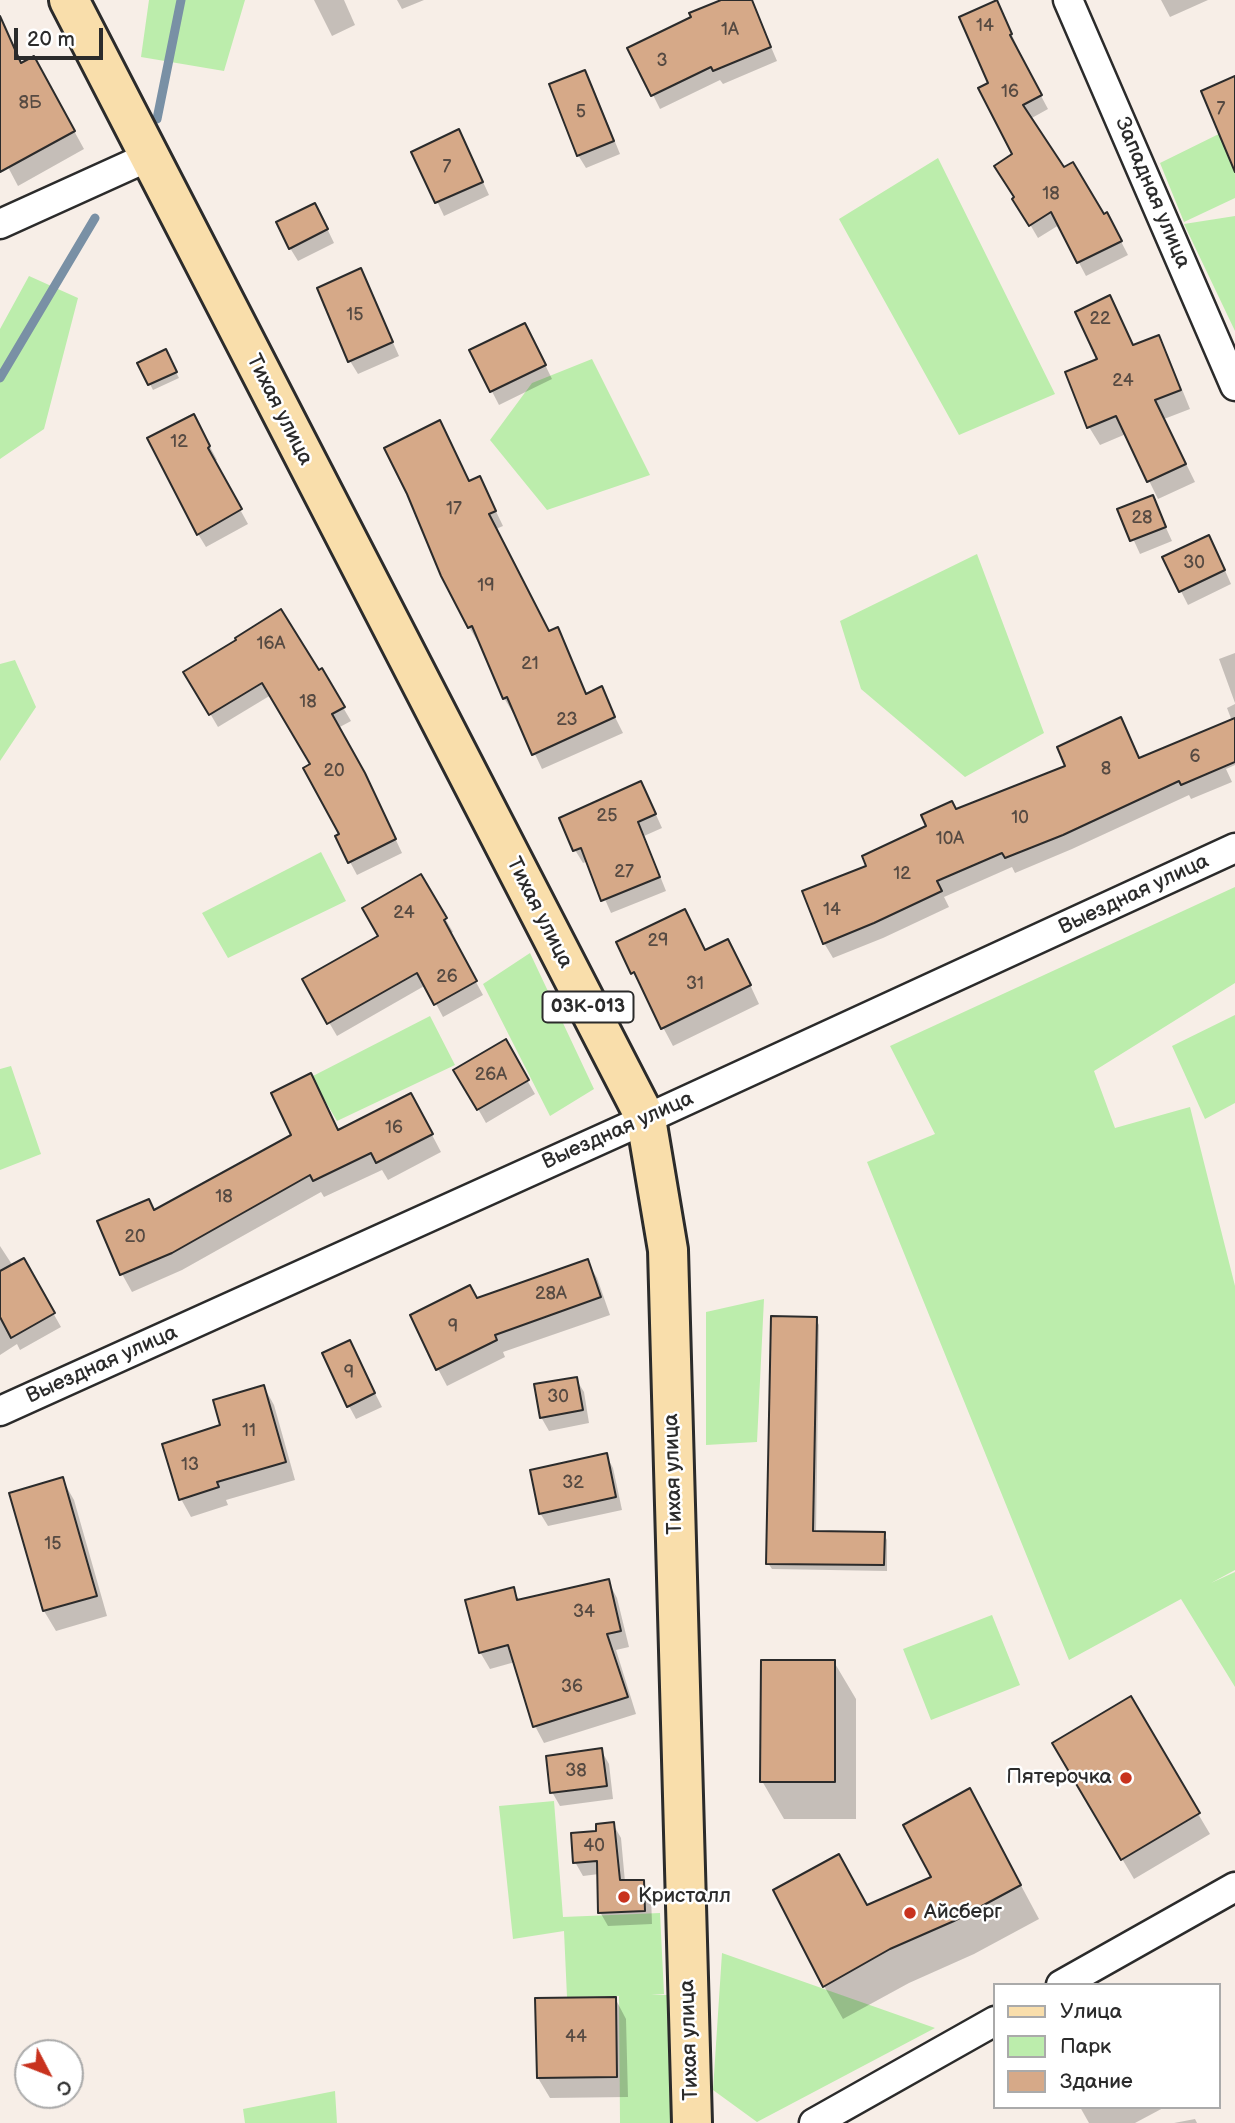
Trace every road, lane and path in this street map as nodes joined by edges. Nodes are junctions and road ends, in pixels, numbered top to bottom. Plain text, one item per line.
1 (69, 0) edge
2 (1068, 0) edge
3 (148, 157) junction
4 (0, 223) edge
5 (1235, 386) edge
6 (1235, 848) edge
7 (646, 1119) junction
8 (0, 1411) edge
9 (1235, 1887) edge
10 (1065, 1983) edge
11 (993, 2022) edge
12 (692, 2123) edge
13 (814, 2123) edge

1 - 3 main road, Тихая улица / 03К-013
2 - 5 street, Западная улица
3 - 4 street
3 - 7 main road, Тихая улица / 03К-013
6 - 7 street, Выездная улица
7 - 8 street, Выездная улица
7 - 12 main road, Тихая улица / 03К-013
9 - 10 street
11 - 13 street

